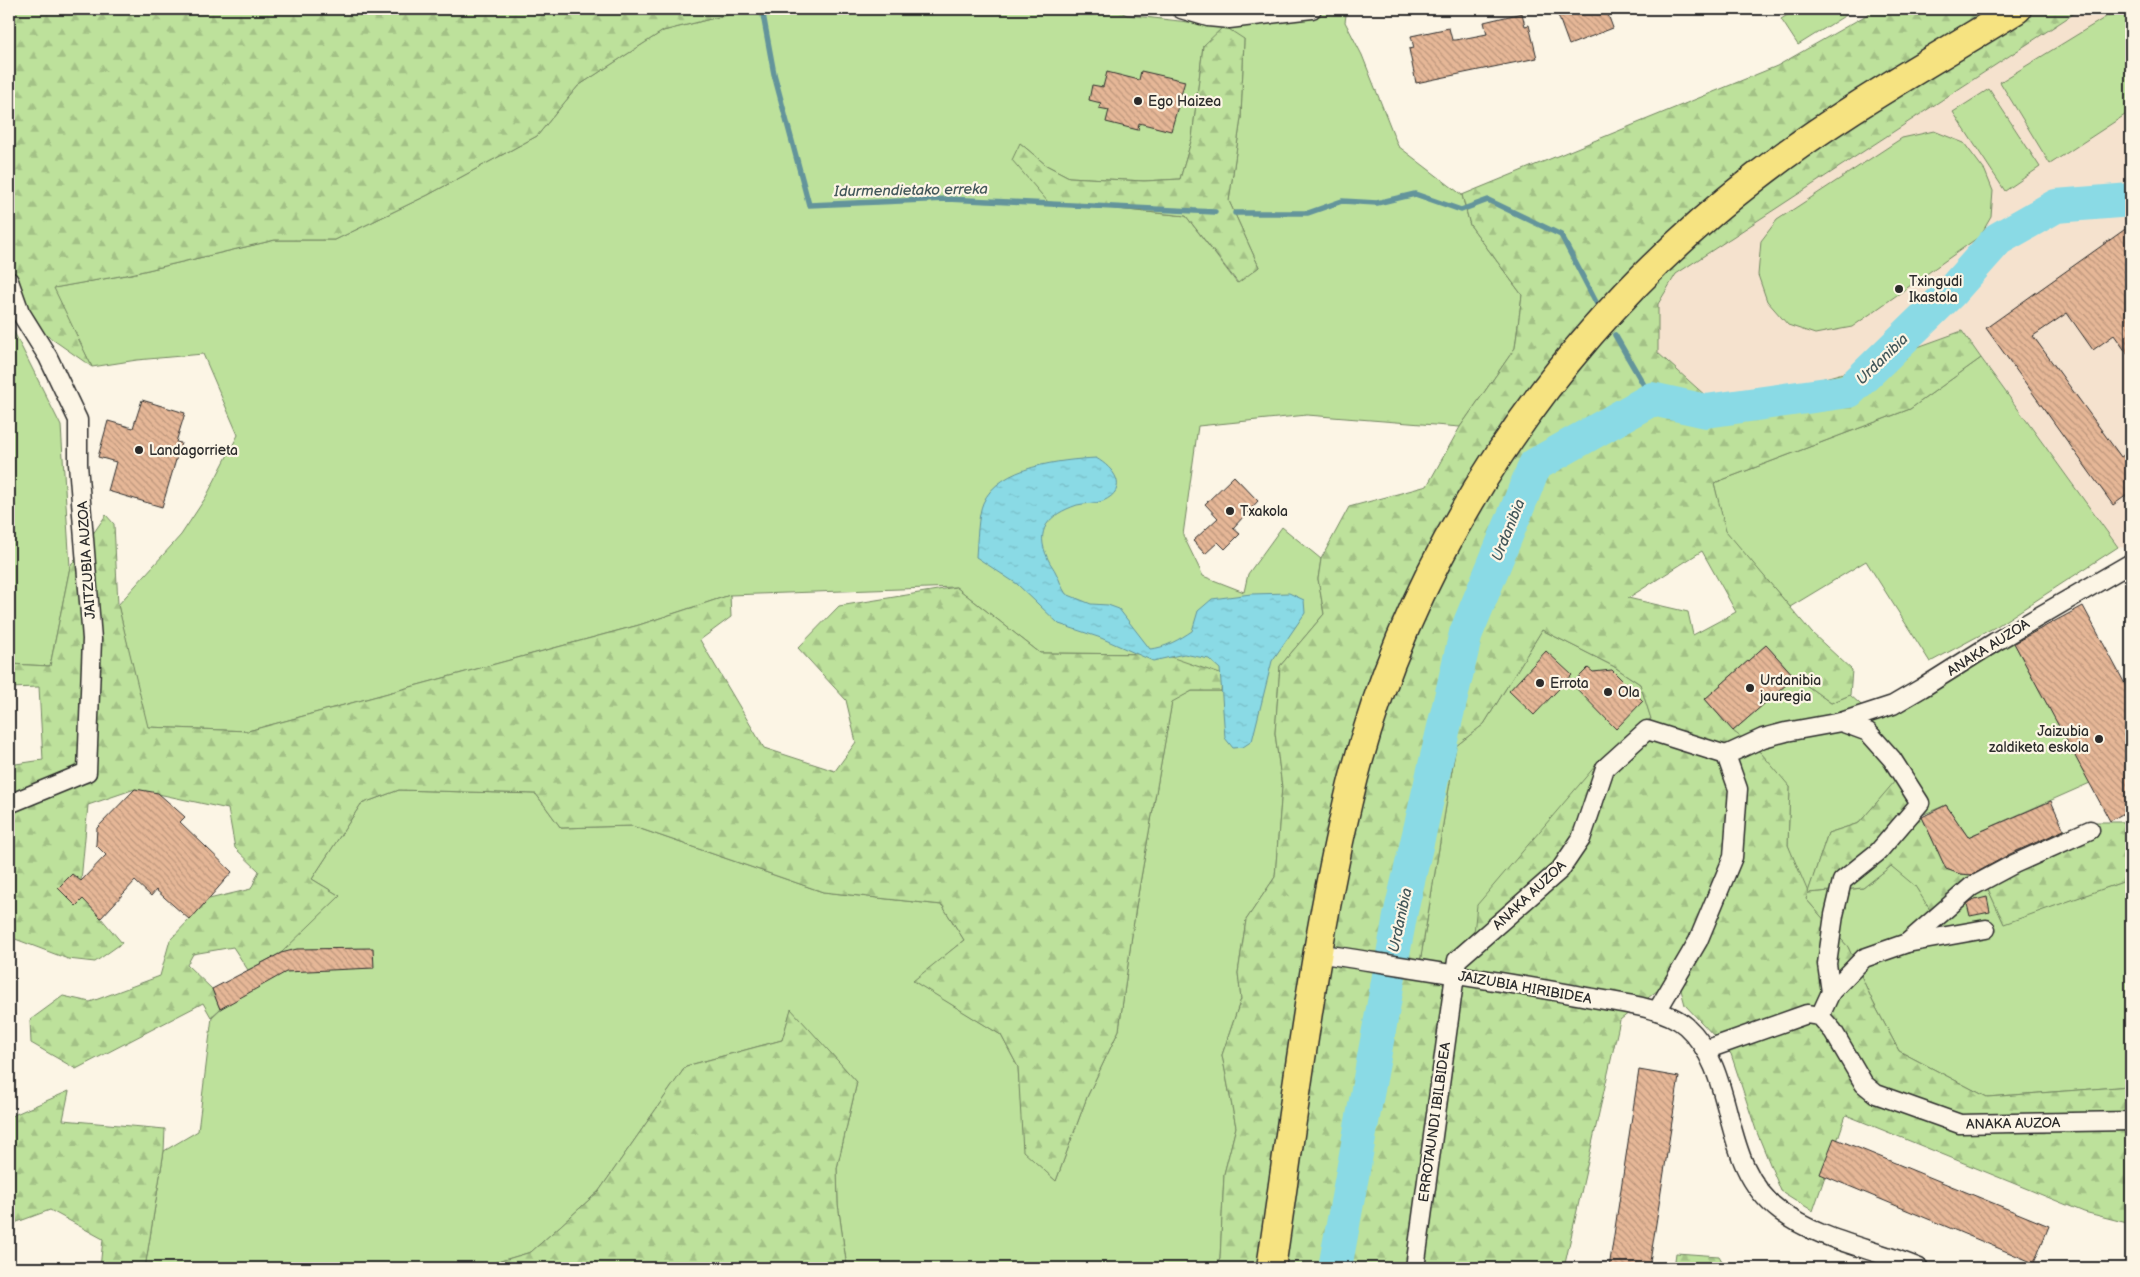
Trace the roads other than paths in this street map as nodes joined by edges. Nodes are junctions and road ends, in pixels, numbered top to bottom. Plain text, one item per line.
1 (1181, 9) edge
2 (1312, 9) edge
3 (2017, 9) edge
4 (9, 281) edge
5 (2131, 563) edge
6 (1841, 722) junction
7 (1726, 755) junction
8 (9, 804) edge
9 (2090, 830) dead end
10 (1986, 929) dead end
11 (1906, 943) junction
12 (1318, 953) junction
13 (1454, 975) junction
14 (1831, 992) junction
15 (1657, 1011) junction
16 (1820, 1016) junction
17 (1705, 1050) junction
18 (2131, 1121) edge
19 (1271, 1268) edge
20 (1414, 1268) edge
21 (1919, 1268) edge

1 - 2 street
3 - 12 main road
4 - 8 street, JAITZUBIA AUZOA
5 - 6 street, ANAKA AUZOA
6 - 7 street, ANAKA AUZOA
6 - 14 street
7 - 13 street, ANAKA AUZOA
7 - 15 street
9 - 11 street
10 - 11 street
11 - 14 street
12 - 13 street, JAIZUBIA HIRIBIDEA
12 - 19 main road
13 - 15 street, JAIZUBIA HIRIBIDEA
13 - 20 street, ERROTAUNDI IBILBIDEA
14 - 16 street
15 - 17 street, JAIZUBIA HIRIBIDEA
16 - 17 street
16 - 18 street, ANAKA AUZOA
17 - 21 street, JAIZUBIA HIRIBIDEA

